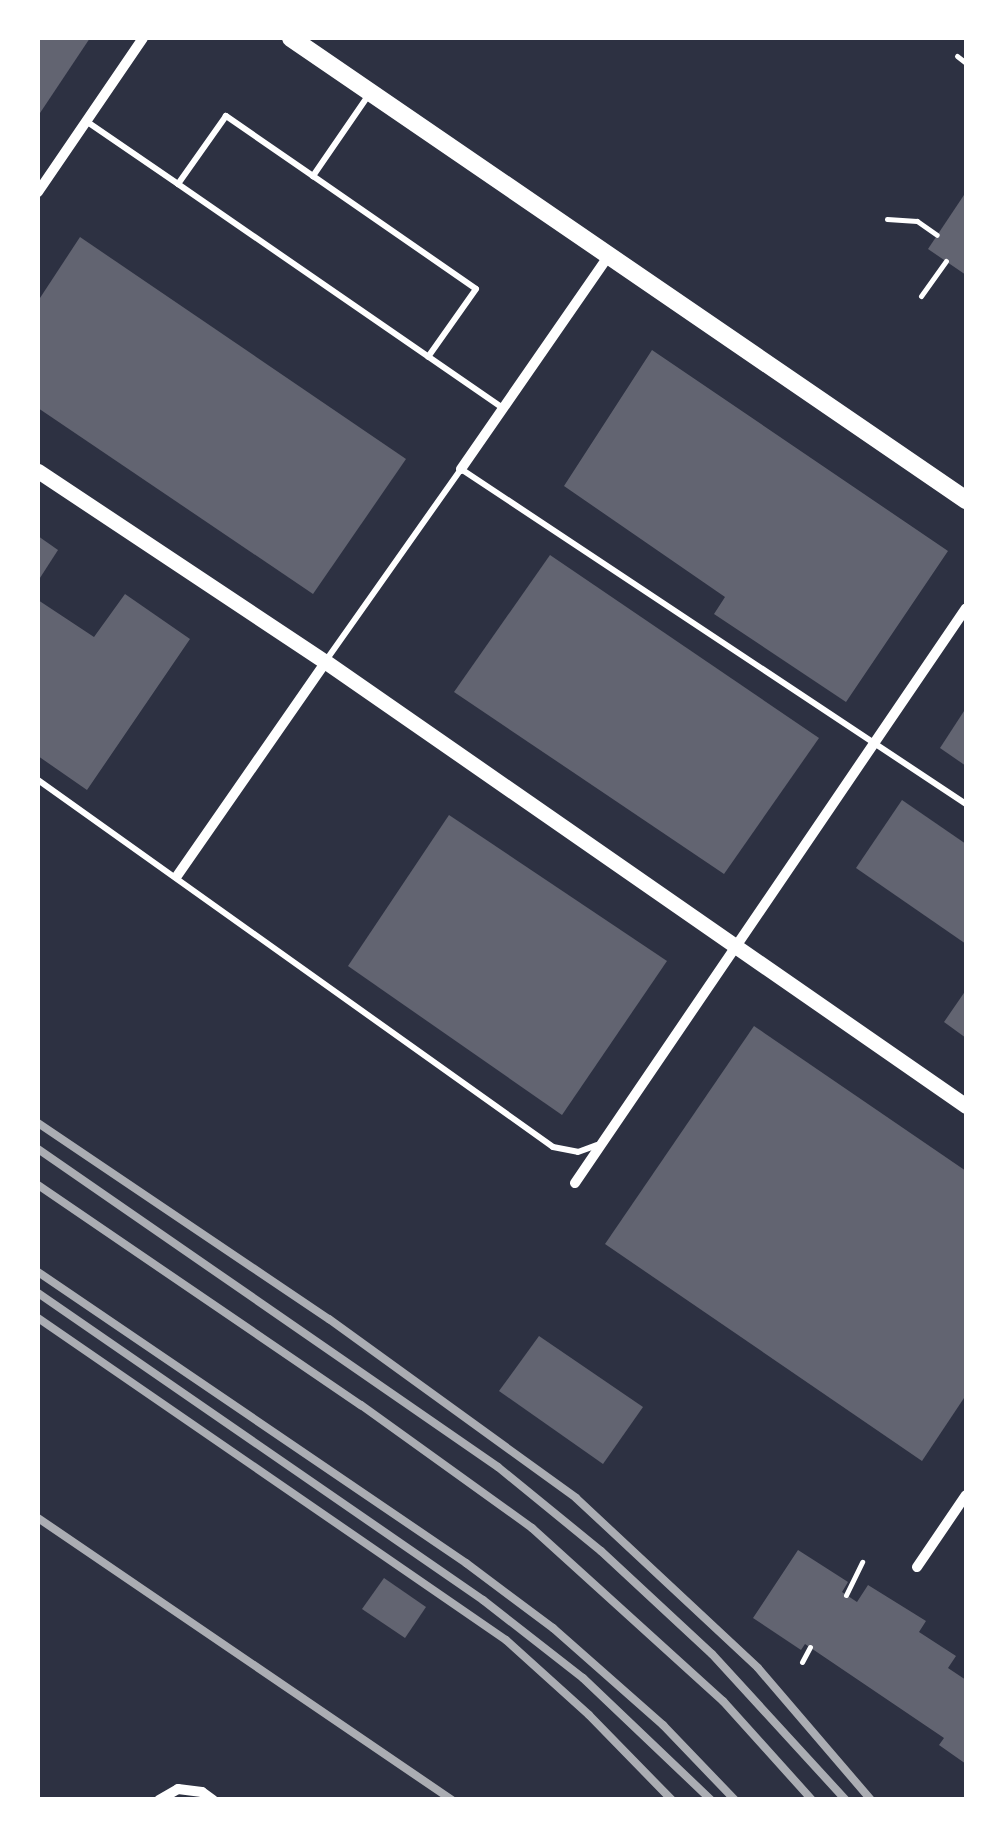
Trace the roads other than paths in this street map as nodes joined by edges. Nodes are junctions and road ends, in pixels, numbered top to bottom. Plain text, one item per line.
1 (144, 38) edge
2 (291, 38) edge
3 (371, 92) junction
4 (86, 121) junction
5 (313, 176) junction
6 (41, 179) edge
7 (178, 184) junction
8 (38, 192) edge
9 (609, 254) junction
10 (428, 357) junction
11 (503, 408) junction
12 (460, 469) junction
13 (38, 471) edge
14 (966, 500) edge
15 (966, 608) edge
16 (326, 662) junction
17 (874, 741) junction
18 (38, 780) edge
19 (966, 804) edge
20 (177, 876) junction
21 (732, 945) junction
22 (966, 1106) edge
23 (600, 1144) junction
24 (575, 1183) dead end
25 (966, 1495) edge
26 (916, 1567) dead end
27 (160, 1800) edge
28 (214, 1800) edge

1 - 4 street
2 - 3 main road
3 - 5 lane
3 - 9 main road
4 - 6 street
4 - 7 lane
5 - 7 lane
5 - 10 lane
6 - 8 street
7 - 10 lane
9 - 11 street
9 - 14 main road
10 - 11 lane
11 - 12 street
12 - 16 lane
12 - 17 lane
13 - 16 street
15 - 17 street
16 - 20 street
16 - 21 street
17 - 19 lane
17 - 21 street
18 - 20 lane
20 - 23 lane
21 - 22 street
21 - 23 street
23 - 24 street
25 - 26 street
27 - 28 street

